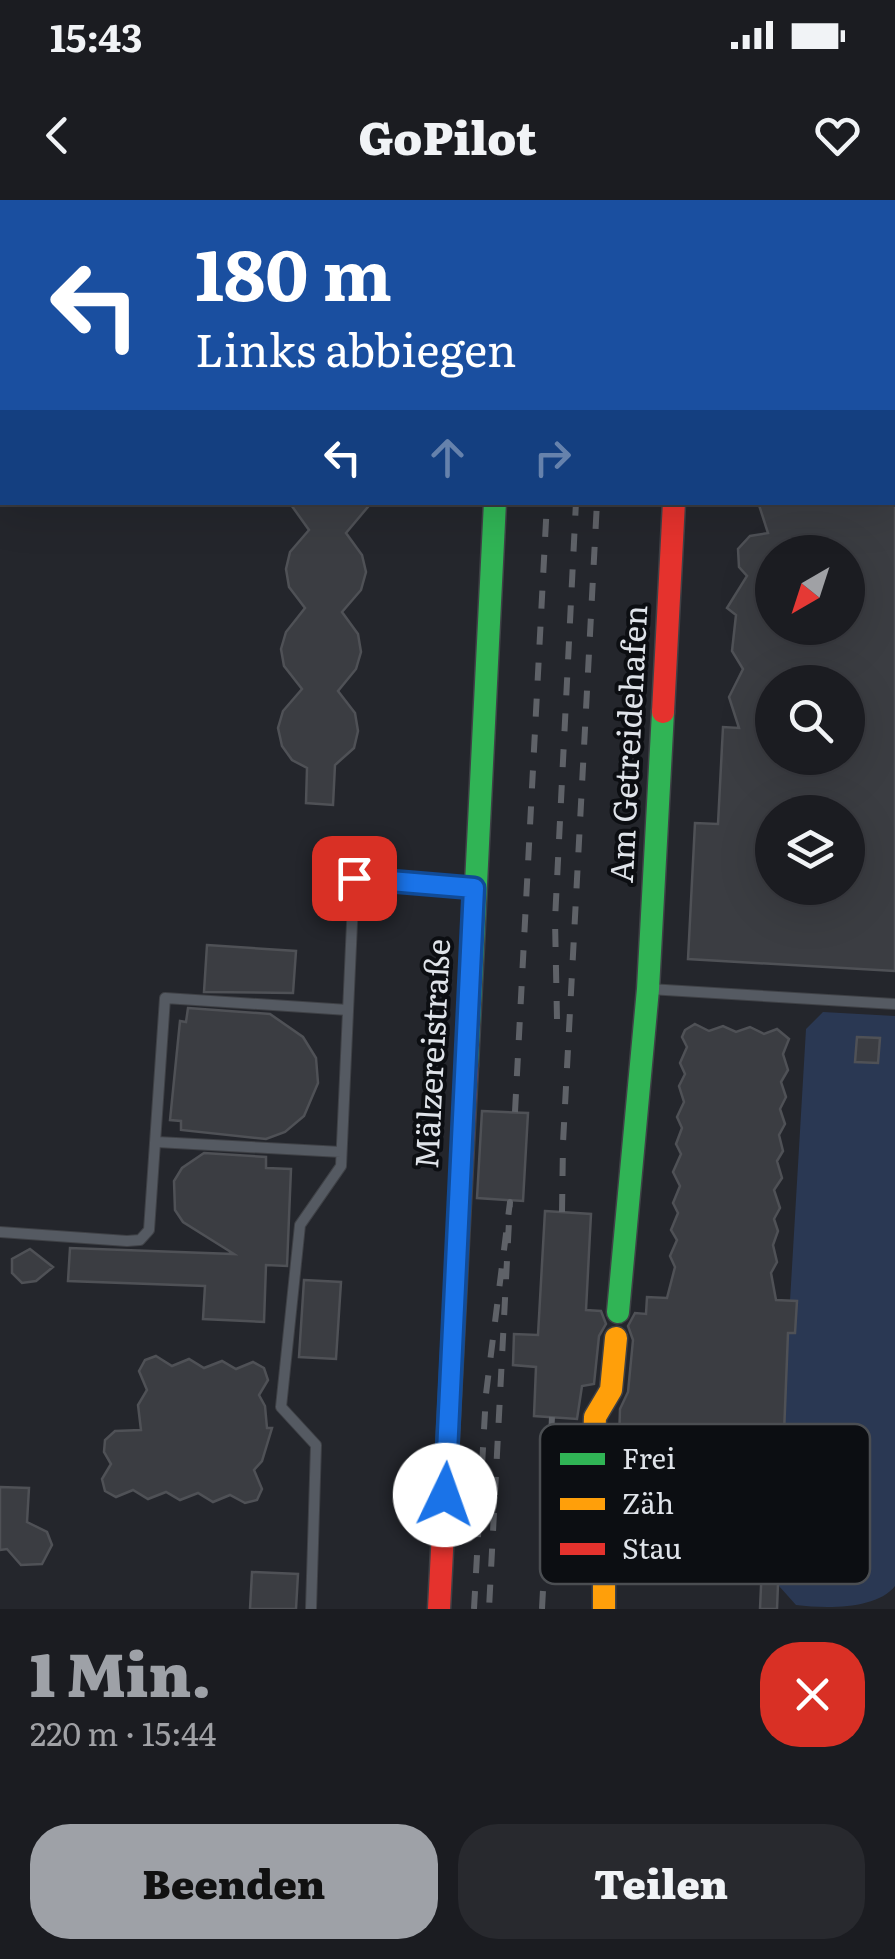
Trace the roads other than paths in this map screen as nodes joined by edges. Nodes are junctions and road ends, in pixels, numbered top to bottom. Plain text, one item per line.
1 (496, 505) edge
2 (674, 505) edge
3 (474, 888) junction
4 (648, 989) junction
5 (895, 1004) edge
6 (348, 1010) junction
7 (156, 1142) junction
8 (342, 1152) junction
9 (0, 1232) edge
10 (618, 1312) dead end
11 (616, 1338) dead end
12 (595, 1424) edge
13 (311, 1609) edge
14 (439, 1609) edge

1 - 3 street, Mälzereistraße
2 - 4 street, Am Getreidehafen
3 - 6 lane
3 - 14 street, Mälzereistraße
4 - 5 lane
4 - 10 street, Am Getreidehafen
6 - 7 lane
6 - 8 lane
7 - 8 lane
7 - 9 lane
8 - 13 lane
11 - 12 street

